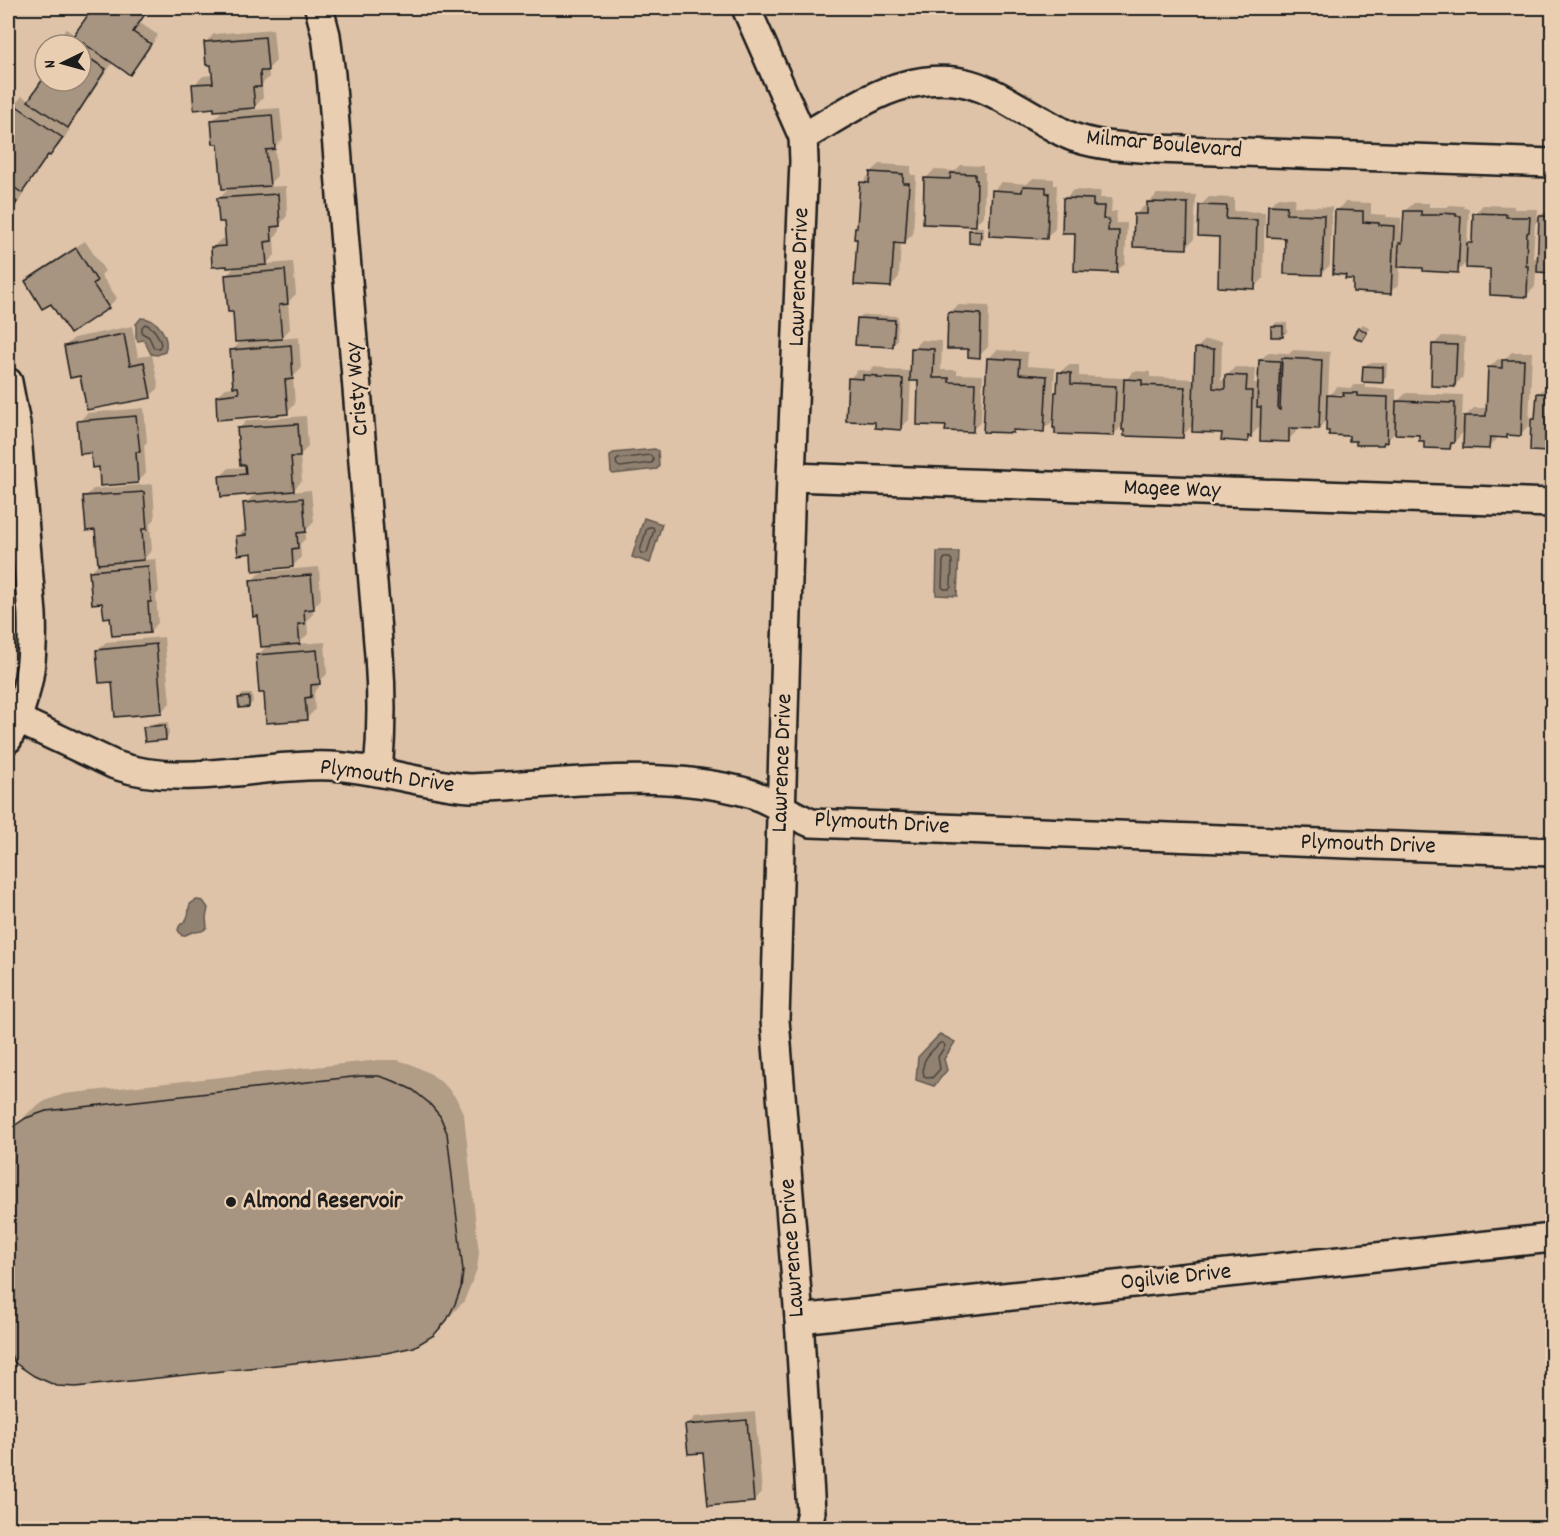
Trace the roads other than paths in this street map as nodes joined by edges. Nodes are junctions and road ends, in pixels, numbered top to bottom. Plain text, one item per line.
1 (319, 8) edge
2 (746, 8) edge
3 (803, 137) junction
4 (1552, 163) edge
5 (8, 382) edge
6 (791, 477) junction
7 (1552, 503) edge
8 (12, 729) edge
9 (378, 772) junction
10 (782, 808) junction
11 (1552, 852) edge
12 (1552, 1238) edge
13 (799, 1319) junction
14 (807, 1528) edge

1 - 9 street, Cristy Way
2 - 3 street, Lawrence Drive
3 - 4 street, Milmar Boulevard
3 - 6 street, Lawrence Drive
5 - 8 street
6 - 7 street, Magee Way
6 - 10 street, Lawrence Drive
8 - 9 street, Plymouth Drive
9 - 10 street, Plymouth Drive
10 - 11 street, Plymouth Drive
10 - 13 street, Lawrence Drive
12 - 13 street, Ogilvie Drive
13 - 14 street, Lawrence Drive

